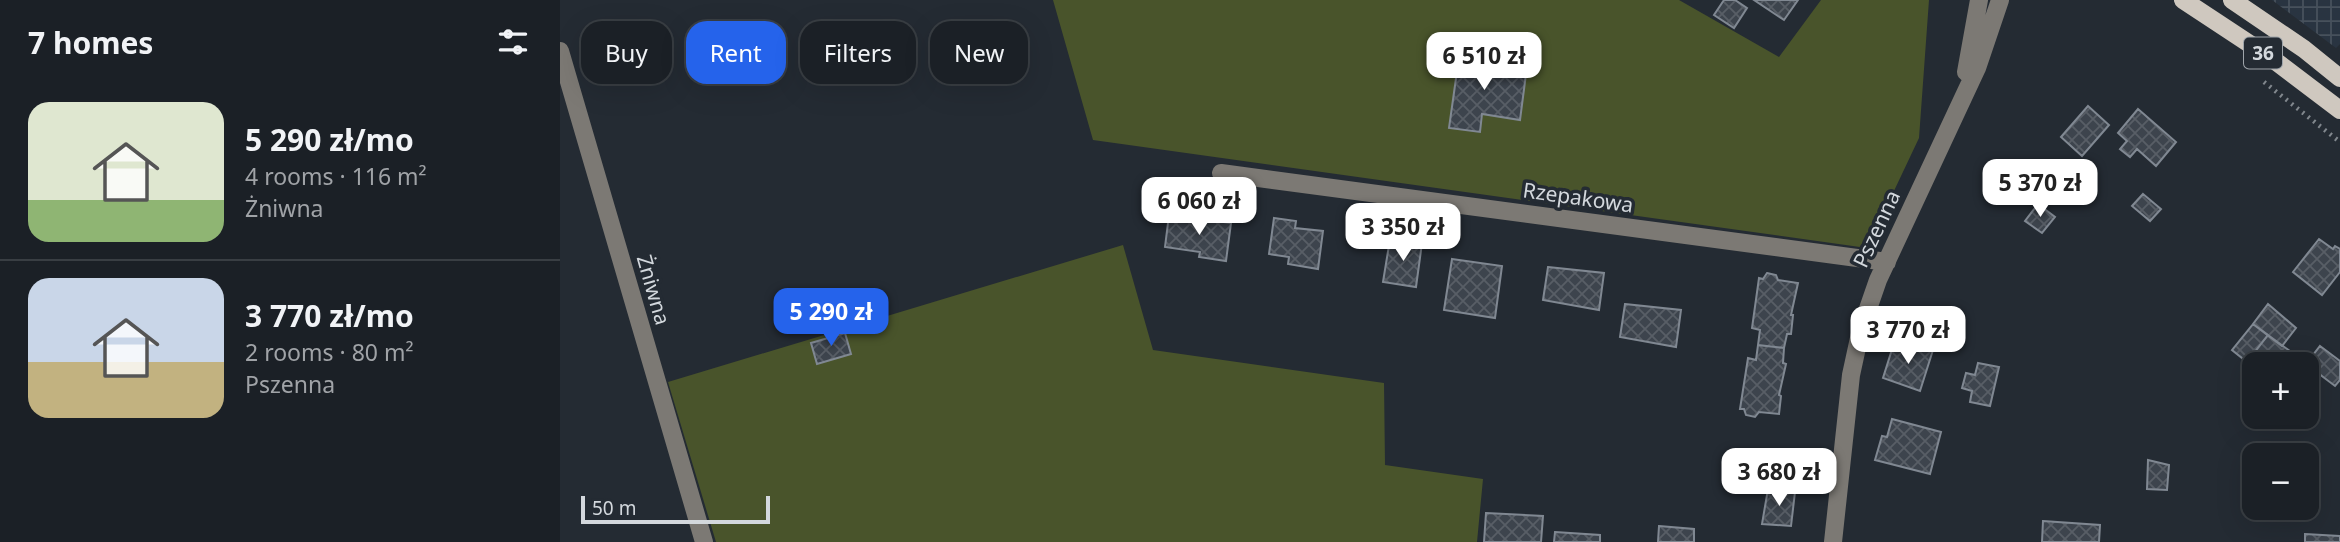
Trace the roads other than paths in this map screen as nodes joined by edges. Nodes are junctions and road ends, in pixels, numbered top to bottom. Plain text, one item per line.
1 (1979, 0) edge
2 (2000, 0) edge
3 (2183, 0) edge
4 (2232, 0) edge
5 (560, 51) edge
6 (2340, 78) edge
7 (1959, 108) junction
8 (2340, 110) edge
9 (1221, 173) dead end
10 (1886, 262) junction
11 (704, 542) edge
12 (1833, 542) edge

1 - 7 street, Pszenna
2 - 7 street, Pszenna
3 - 8 main road, 36
4 - 6 main road, 36
5 - 11 street, Żniwna
7 - 10 street, Pszenna
9 - 10 street, Rzepakowa
10 - 12 street, Pszenna

